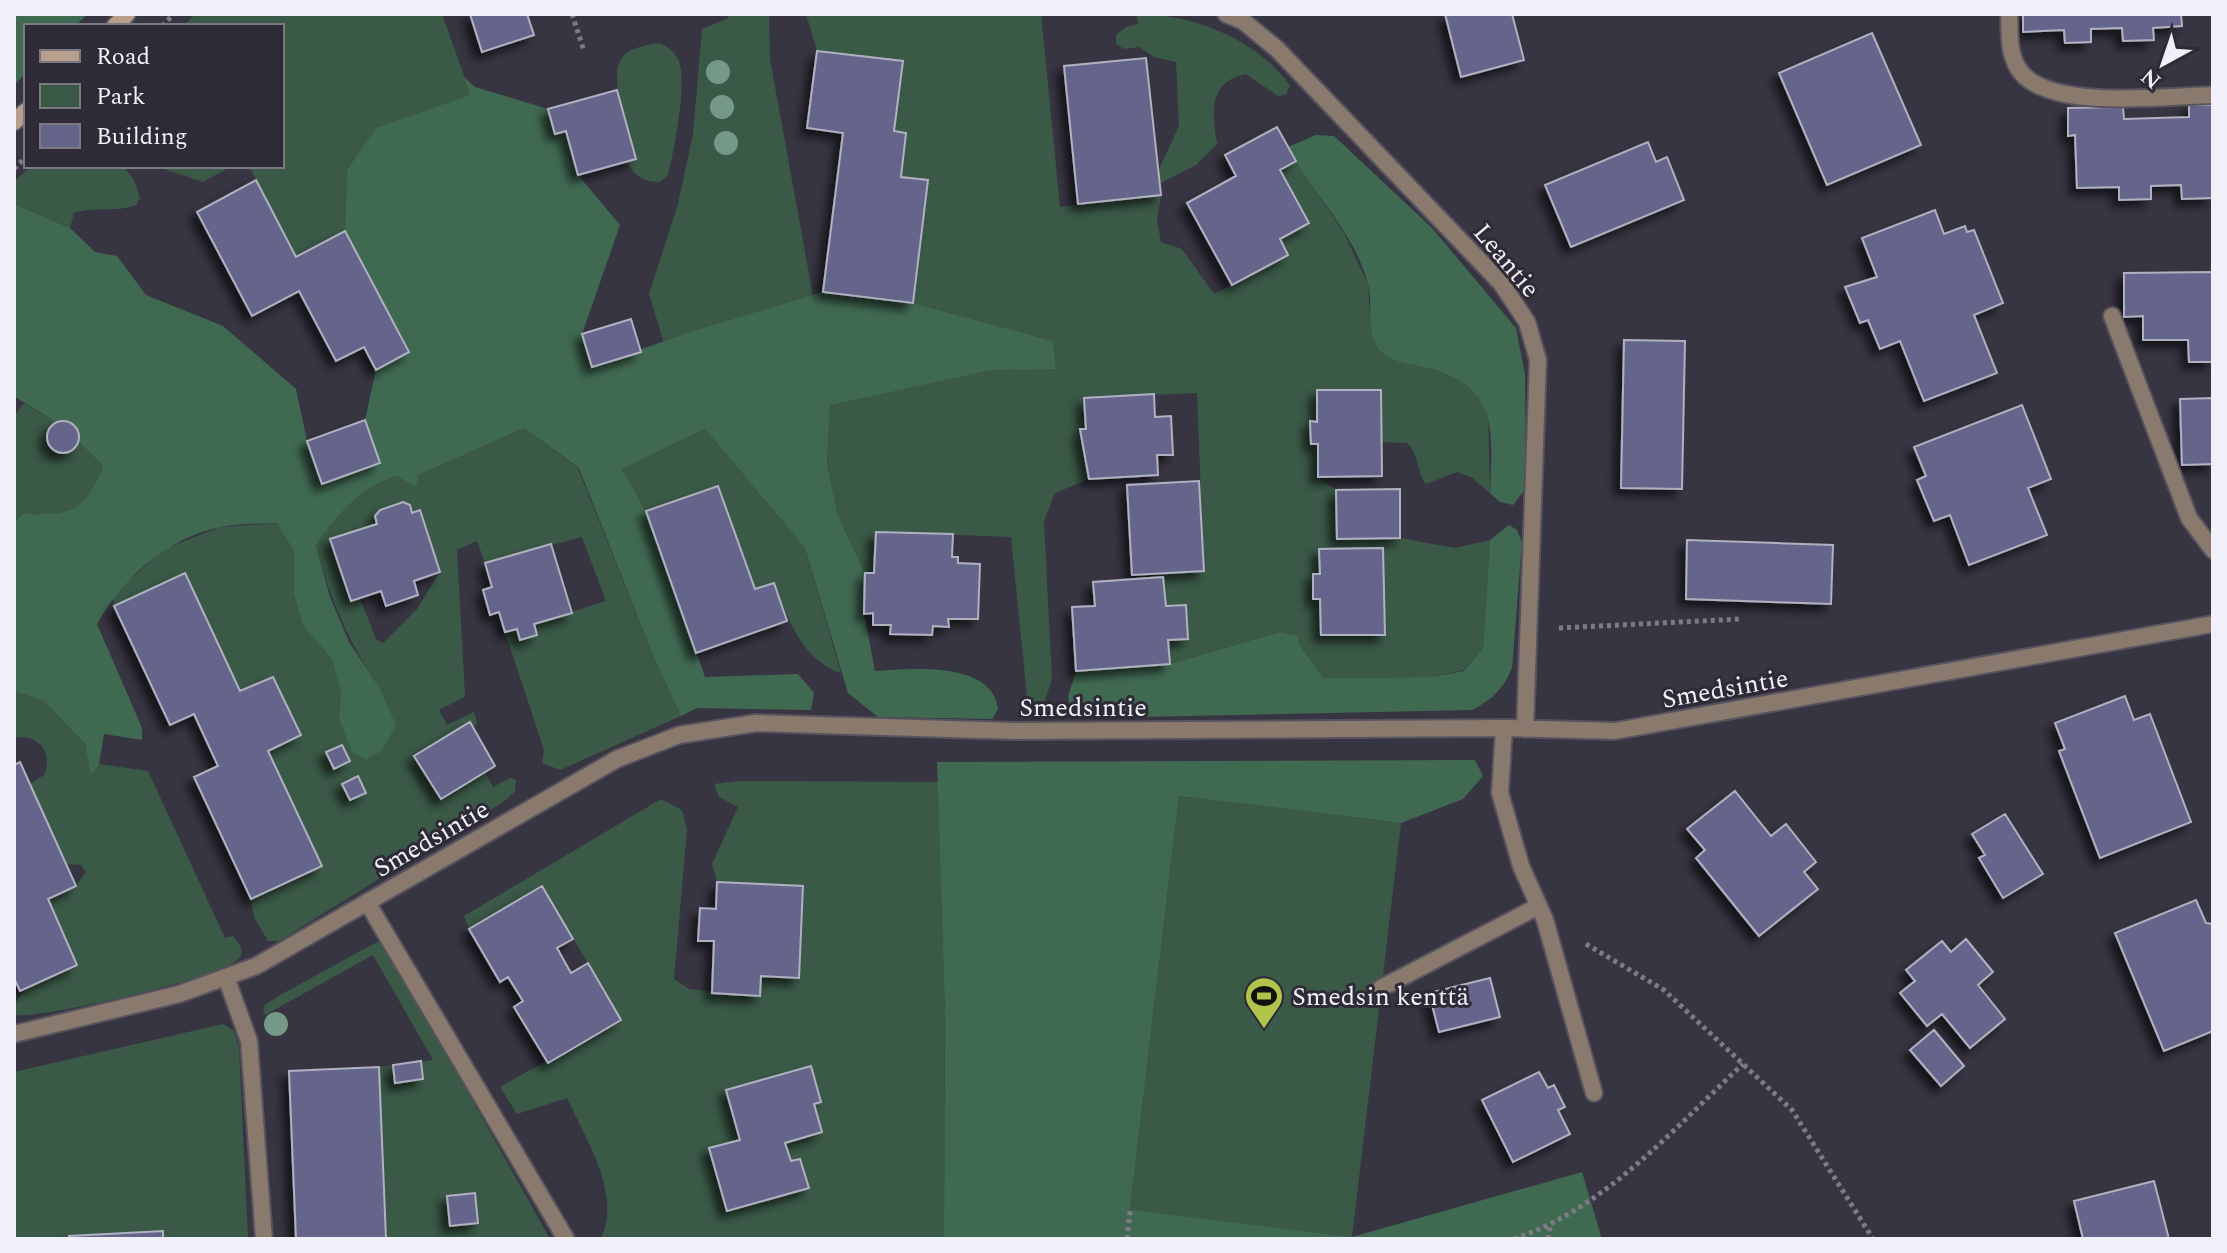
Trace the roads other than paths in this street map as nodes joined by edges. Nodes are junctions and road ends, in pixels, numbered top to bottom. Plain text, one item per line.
1 (1226, 14) edge
2 (2009, 14) edge
3 (2213, 95) edge
4 (2112, 316) dead end
5 (2213, 550) edge
6 (2213, 624) edge
7 (1504, 728) junction
8 (1525, 729) junction
9 (367, 902) junction
10 (1542, 913) junction
11 (226, 977) junction
12 (1381, 988) dead end
13 (14, 1034) edge
14 (1594, 1093) dead end
15 (264, 1239) edge
16 (566, 1239) edge

1 - 8 street, Leantie
2 - 3 street
4 - 5 street
6 - 8 street, Smedsintie
7 - 8 street, Smedsintie
7 - 9 street, Smedsintie
7 - 10 street
9 - 11 street, Smedsintie
9 - 16 street
10 - 12 street
10 - 14 street
11 - 13 street, Smedsintie
11 - 15 street

